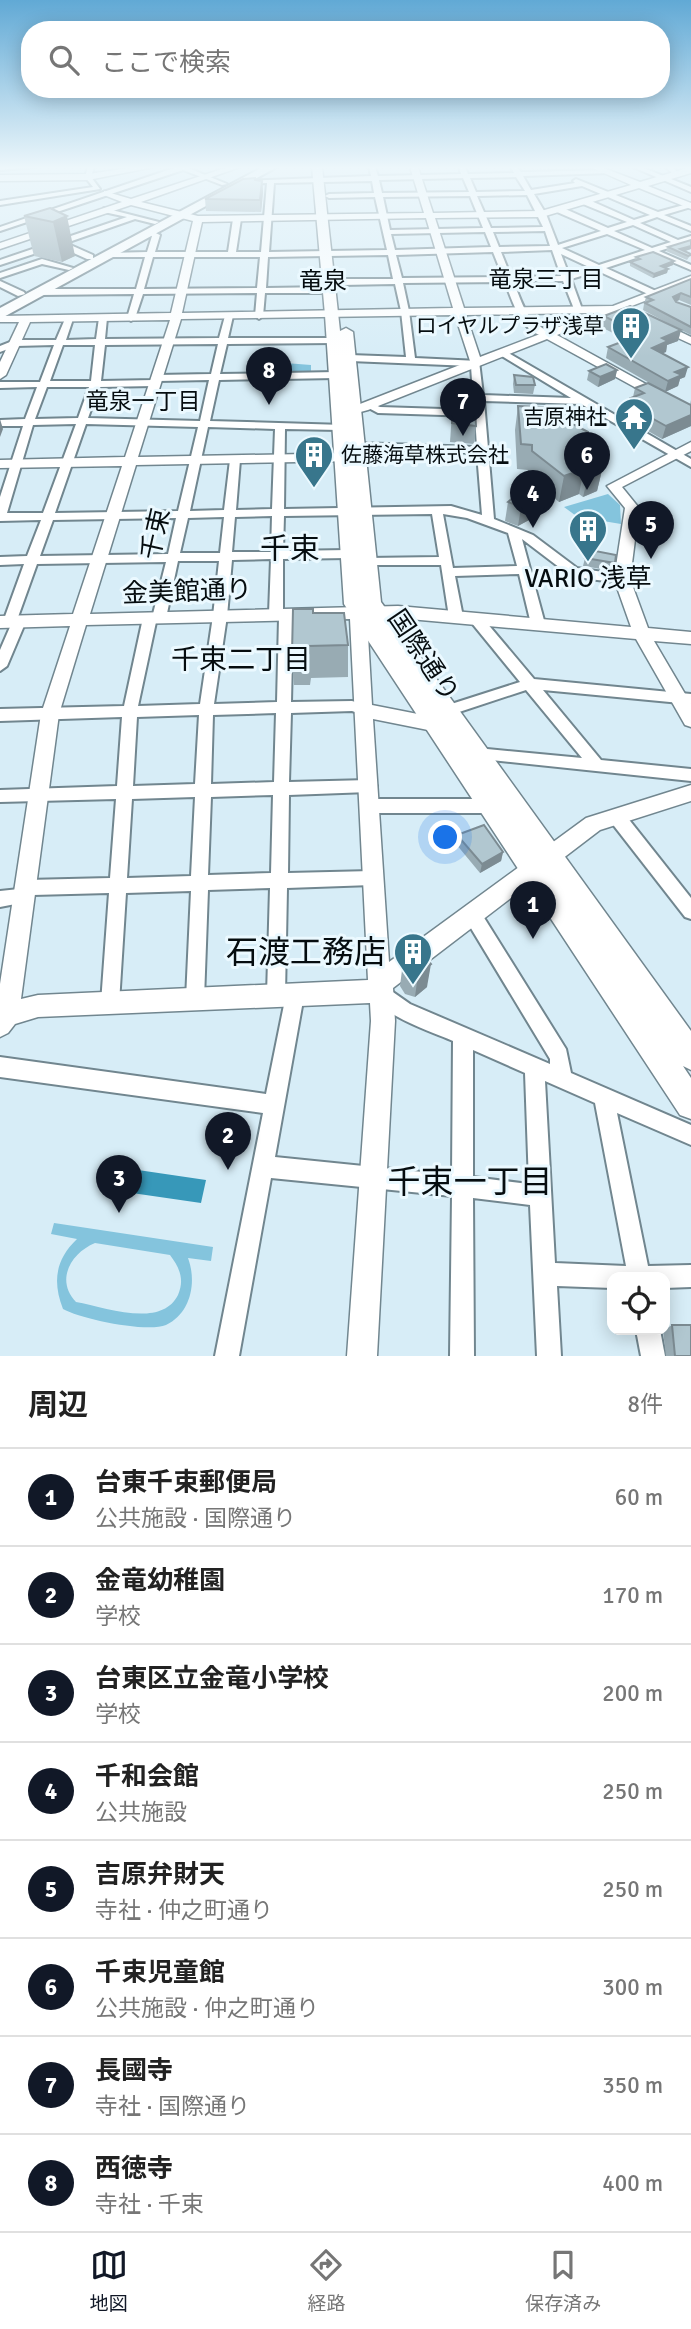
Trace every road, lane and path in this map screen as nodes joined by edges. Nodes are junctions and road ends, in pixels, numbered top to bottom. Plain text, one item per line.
1 (33, 230) edge
2 (46, 230) edge
3 (98, 230) edge
4 (145, 230) edge
5 (147, 230) edge
6 (154, 230) edge
7 (196, 230) edge
8 (235, 230) edge
9 (266, 230) edge
10 (329, 230) edge
11 (473, 230) edge
12 (488, 230) edge
13 (548, 230) edge
14 (653, 230) edge
15 (435, 231) junction
16 (607, 231) joint
17 (387, 232) joint
18 (38, 233) junction
19 (691, 237) edge
20 (679, 242) junction
21 (59, 243) junction
22 (0, 246) edge
23 (691, 247) edge
24 (555, 248) junction
25 (496, 250) junction
26 (441, 251) junction
27 (652, 251) junction
28 (392, 252) junction
29 (331, 254) junction
30 (107, 255) junction
31 (265, 255) junction
32 (149, 256) junction
33 (190, 256) junction
34 (232, 256) junction
35 (90, 257) junction
36 (0, 263) edge
37 (69, 268) junction
38 (691, 268) edge
39 (601, 269) junction
40 (0, 276) edge
41 (567, 278) junction
42 (509, 279) junction
43 (451, 280) junction
44 (398, 281) junction
45 (690, 281) edge
46 (341, 282) junction
47 (0, 284) edge
48 (330, 290) junction
49 (262, 291) junction
50 (40, 292) junction
51 (139, 292) junction
52 (181, 292) junction
53 (653, 293) junction
54 (21, 294) junction
55 (0, 305) edge
56 (617, 307) junction
57 (521, 311) junction
58 (461, 312) junction
59 (585, 312) junction
60 (634, 312) edge
61 (404, 313) junction
62 (0, 314) edge
63 (338, 315) junction
64 (229, 316) junction
65 (259, 316) junction
66 (176, 317) junction
67 (103, 318) junction
68 (131, 318) junction
69 (0, 319) edge
70 (26, 319) junction
71 (69, 319) junction
72 (645, 319) edge
73 (548, 335) junction
74 (334, 340) junction
75 (224, 341) junction
76 (691, 341) edge
77 (168, 342) junction
78 (100, 343) junction
79 (59, 344) junction
80 (5, 345) edge
81 (502, 352) junction
82 (411, 360) junction
83 (476, 363) junction
84 (343, 367) junction
85 (0, 375) edge
86 (216, 377) junction
87 (156, 380) junction
88 (96, 384) junction
89 (0, 385) edge
90 (43, 385) junction
91 (479, 398) junction
92 (580, 401) junction
93 (480, 413) junction
94 (350, 414) junction
95 (691, 414) edge
96 (82, 421) junction
97 (29, 422) junction
98 (0, 423) edge
99 (143, 423) junction
100 (205, 424) junction
101 (280, 426) junction
102 (691, 446) edge
103 (483, 450) junction
104 (353, 454) junction
105 (673, 454) junction
106 (279, 459) junction
107 (236, 460) junction
108 (196, 461) junction
109 (131, 462) junction
110 (67, 463) junction
111 (0, 464) edge
112 (16, 464) junction
113 (691, 464) edge
114 (438, 510) junction
115 (354, 511) junction
116 (278, 512) junction
117 (230, 513) junction
118 (184, 514) junction
119 (113, 515) junction
120 (0, 516) edge
121 (47, 516) junction
122 (488, 520) junction
123 (514, 532) junction
124 (277, 555) junction
125 (174, 557) junction
126 (226, 557) junction
127 (358, 558) junction
128 (99, 559) junction
129 (0, 561) edge
130 (31, 561) junction
131 (447, 566) junction
132 (523, 570) junction
133 (622, 579) junction
134 (367, 612) junction
135 (281, 614) junction
136 (220, 616) junction
137 (456, 617) junction
138 (154, 618) junction
139 (475, 619) junction
140 (80, 620) junction
141 (10, 622) edge
142 (538, 624) junction
143 (642, 634) junction
144 (691, 638) edge
145 (0, 666) edge
146 (529, 684) junction
147 (684, 698) edge
148 (285, 708) junction
149 (206, 710) junction
150 (364, 710) junction
151 (130, 711) junction
152 (50, 714) junction
153 (0, 715) edge
154 (440, 718) junction
155 (691, 720) edge
156 (477, 754) junction
157 (596, 765) junction
158 (691, 775) edge
159 (282, 788) junction
160 (202, 790) junction
161 (125, 792) junction
162 (691, 793) edge
163 (38, 795) junction
164 (0, 796) edge
165 (369, 796) junction
166 (491, 806) junction
167 (617, 817) junction
168 (541, 862) junction
169 (372, 878) junction
170 (279, 881) junction
171 (200, 883) junction
172 (117, 885) junction
173 (26, 892) junction
174 (0, 899) edge
175 (691, 911) edge
176 (472, 914) junction
177 (379, 991) junction
178 (285, 995) junction
179 (195, 999) junction
180 (110, 1003) junction
181 (3, 1017) edge
182 (463, 1035) junction
183 (691, 1055) edge
184 (534, 1066) junction
185 (0, 1067) edge
186 (562, 1078) junction
187 (604, 1098) junction
188 (691, 1104) edge
189 (274, 1105) junction
190 (691, 1135) edge
191 (263, 1167) junction
192 (375, 1176) junction
193 (463, 1188) junction
194 (542, 1196) junction
195 (638, 1272) edge
196 (545, 1274) junction
197 (607, 1276) edge
198 (670, 1276) edge
199 (691, 1276) edge
200 (649, 1335) edge
201 (227, 1356) edge
202 (362, 1356) edge
203 (462, 1356) edge
204 (549, 1356) edge
205 (653, 1356) edge

1 - 18 street
2 - 18 street
3 - 21 street
4 - 35 highway
5 - 30 highway
6 - 32 street
7 - 33 street
8 - 34 street
9 - 31 street
10 - 29 main road, 国際通り
11 - 15 street
12 - 25 street
13 - 24 street
14 - 20 street
15 - 17 street
15 - 26 street
16 - 24 street
16 - 27 street
17 - 28 street
18 - 21 street
18 - 22 street
19 - 20 street
20 - 23 street
20 - 27 street
21 - 35 street
21 - 36 street
24 - 25 street
24 - 39 street
24 - 41 street
25 - 26 street
25 - 42 street
26 - 28 street
26 - 43 street
27 - 38 street
27 - 39 street
28 - 29 street
28 - 44 street
29 - 31 street
29 - 46 main road, 国際通り
29 - 48 main road, 国際通り
30 - 32 street
30 - 50 highway
31 - 34 street
31 - 49 street
32 - 33 street
32 - 51 street
33 - 34 street
33 - 52 street
35 - 37 highway
37 - 40 street
37 - 54 highway
39 - 41 street
39 - 53 street
41 - 42 street
41 - 59 street
42 - 43 street
42 - 57 street
43 - 44 street
43 - 58 street
44 - 46 street
44 - 61 street
45 - 53 street
46 - 63 main road, 国際通り
47 - 54 street
48 - 49 street
48 - 63 main road, 国際通り
49 - 52 street
49 - 65 street
50 - 51 street
50 - 62 highway
51 - 52 street
51 - 68 street
52 - 66 street
53 - 56 street
54 - 55 highway
56 - 59 street
56 - 60 street
57 - 58 street
57 - 59 street
57 - 73 street
58 - 61 street
58 - 83 street
59 - 73 street
61 - 63 street
61 - 82 street
63 - 65 street
63 - 74 main road, 国際通り
63 - 84 main road, 国際通り
64 - 65 street
64 - 66 street
64 - 75 street, 千束
66 - 68 street
66 - 77 street
67 - 68 street
67 - 71 street
67 - 78 street
69 - 70 street
70 - 71 street
70 - 80 street
71 - 79 street
72 - 76 street
73 - 81 street
73 - 95 street
74 - 75 street
74 - 84 main road, 国際通り
75 - 77 street
75 - 86 street, 千束
77 - 78 street
77 - 87 street
78 - 79 street
78 - 88 street
79 - 80 street
79 - 90 street
80 - 85 street
81 - 83 street
81 - 92 street
82 - 83 street
82 - 84 street
83 - 91 street
83 - 94 street
84 - 86 street
84 - 94 main road, 国際通り
86 - 87 street
86 - 100 street, 千束
87 - 88 street
87 - 99 street
88 - 90 street
88 - 96 street
89 - 90 street
90 - 97 street
91 - 92 street
91 - 93 street
92 - 105 street
93 - 94 street
93 - 103 street
94 - 101 street
94 - 104 main road, 国際通り
96 - 97 street
96 - 99 street
96 - 110 street
97 - 98 street
97 - 112 street
99 - 100 street
99 - 109 street
100 - 101 street
100 - 108 street, 千束
101 - 106 street
102 - 105 street
103 - 104 street
103 - 122 street
104 - 106 street
104 - 115 main road, 国際通り
105 - 113 street
105 - 133 street
106 - 107 street
106 - 116 street
107 - 108 street
107 - 117 street
108 - 109 street
108 - 118 street, 千束
109 - 110 street
109 - 119 street
110 - 112 street
110 - 121 street
111 - 112 street
112 - 120 street
114 - 115 street
114 - 122 street
114 - 131 street
115 - 116 street
115 - 127 main road, 国際通り
116 - 117 street
116 - 124 street
117 - 118 street
117 - 126 street
118 - 119 street
118 - 125 street, 千束
119 - 121 street
119 - 128 street
120 - 121 street
121 - 130 street
122 - 123 street
123 - 132 street
123 - 133 street
124 - 126 street
124 - 127 street
124 - 135 street
125 - 126 street
125 - 128 street
125 - 138 street, 千束
126 - 136 street
127 - 131 street
127 - 134 main road, 国際通り
128 - 130 street
128 - 140 street
129 - 130 street
130 - 141 street
131 - 132 street
131 - 137 street
132 - 142 street
133 - 143 street
134 - 135 street, 金美館通り
134 - 137 street, 金美館通り
134 - 150 street
134 - 154 main road, 国際通り
135 - 136 street, 金美館通り
135 - 148 street
136 - 138 street, 金美館通り
136 - 149 street
137 - 139 street, 金美館通り
138 - 140 street, 金美館通り
138 - 151 street, 千束
139 - 142 street, 金美館通り
139 - 146 street
140 - 141 street, 金美館通り
140 - 152 street
141 - 145 street
142 - 143 street, 金美館通り
143 - 144 street, 金美館通り
143 - 147 street
146 - 147 street
146 - 154 street
146 - 157 street
147 - 155 street
148 - 149 street
148 - 150 street
148 - 159 street
149 - 151 street
149 - 160 street
150 - 154 street
150 - 165 street
151 - 152 street
151 - 161 street, 千束
152 - 153 street
152 - 163 street
154 - 156 main road, 国際通り
154 - 166 main road, 国際通り
156 - 157 street
156 - 168 main road, 国際通り
157 - 158 street
159 - 160 street
159 - 165 street
159 - 170 street
160 - 161 street
160 - 171 street
161 - 163 street
161 - 172 street, 千束
162 - 167 street
163 - 164 street
163 - 173 street
165 - 166 street
165 - 169 street
166 - 168 main road, 国際通り
167 - 168 street
167 - 175 street
168 - 176 street
168 - 183 main road, 国際通り
168 - 188 main road, 国際通り
169 - 170 street
169 - 177 street
170 - 171 street
170 - 178 street
171 - 172 street
171 - 179 street
172 - 173 street
172 - 180 street, 千束
173 - 174 street
173 - 181 street
176 - 177 street
176 - 186 street
177 - 178 street
177 - 182 street
177 - 192 street
178 - 179 street
178 - 189 street
179 - 180 street
180 - 181 street
182 - 184 street
182 - 193 street
184 - 186 street
184 - 194 street
185 - 189 street
186 - 187 street
187 - 190 street
187 - 195 street
189 - 191 street
191 - 192 street
191 - 201 street
192 - 193 street
192 - 202 street
193 - 194 street
193 - 203 street
194 - 196 street
196 - 197 street
196 - 204 street
198 - 199 street
200 - 205 street

